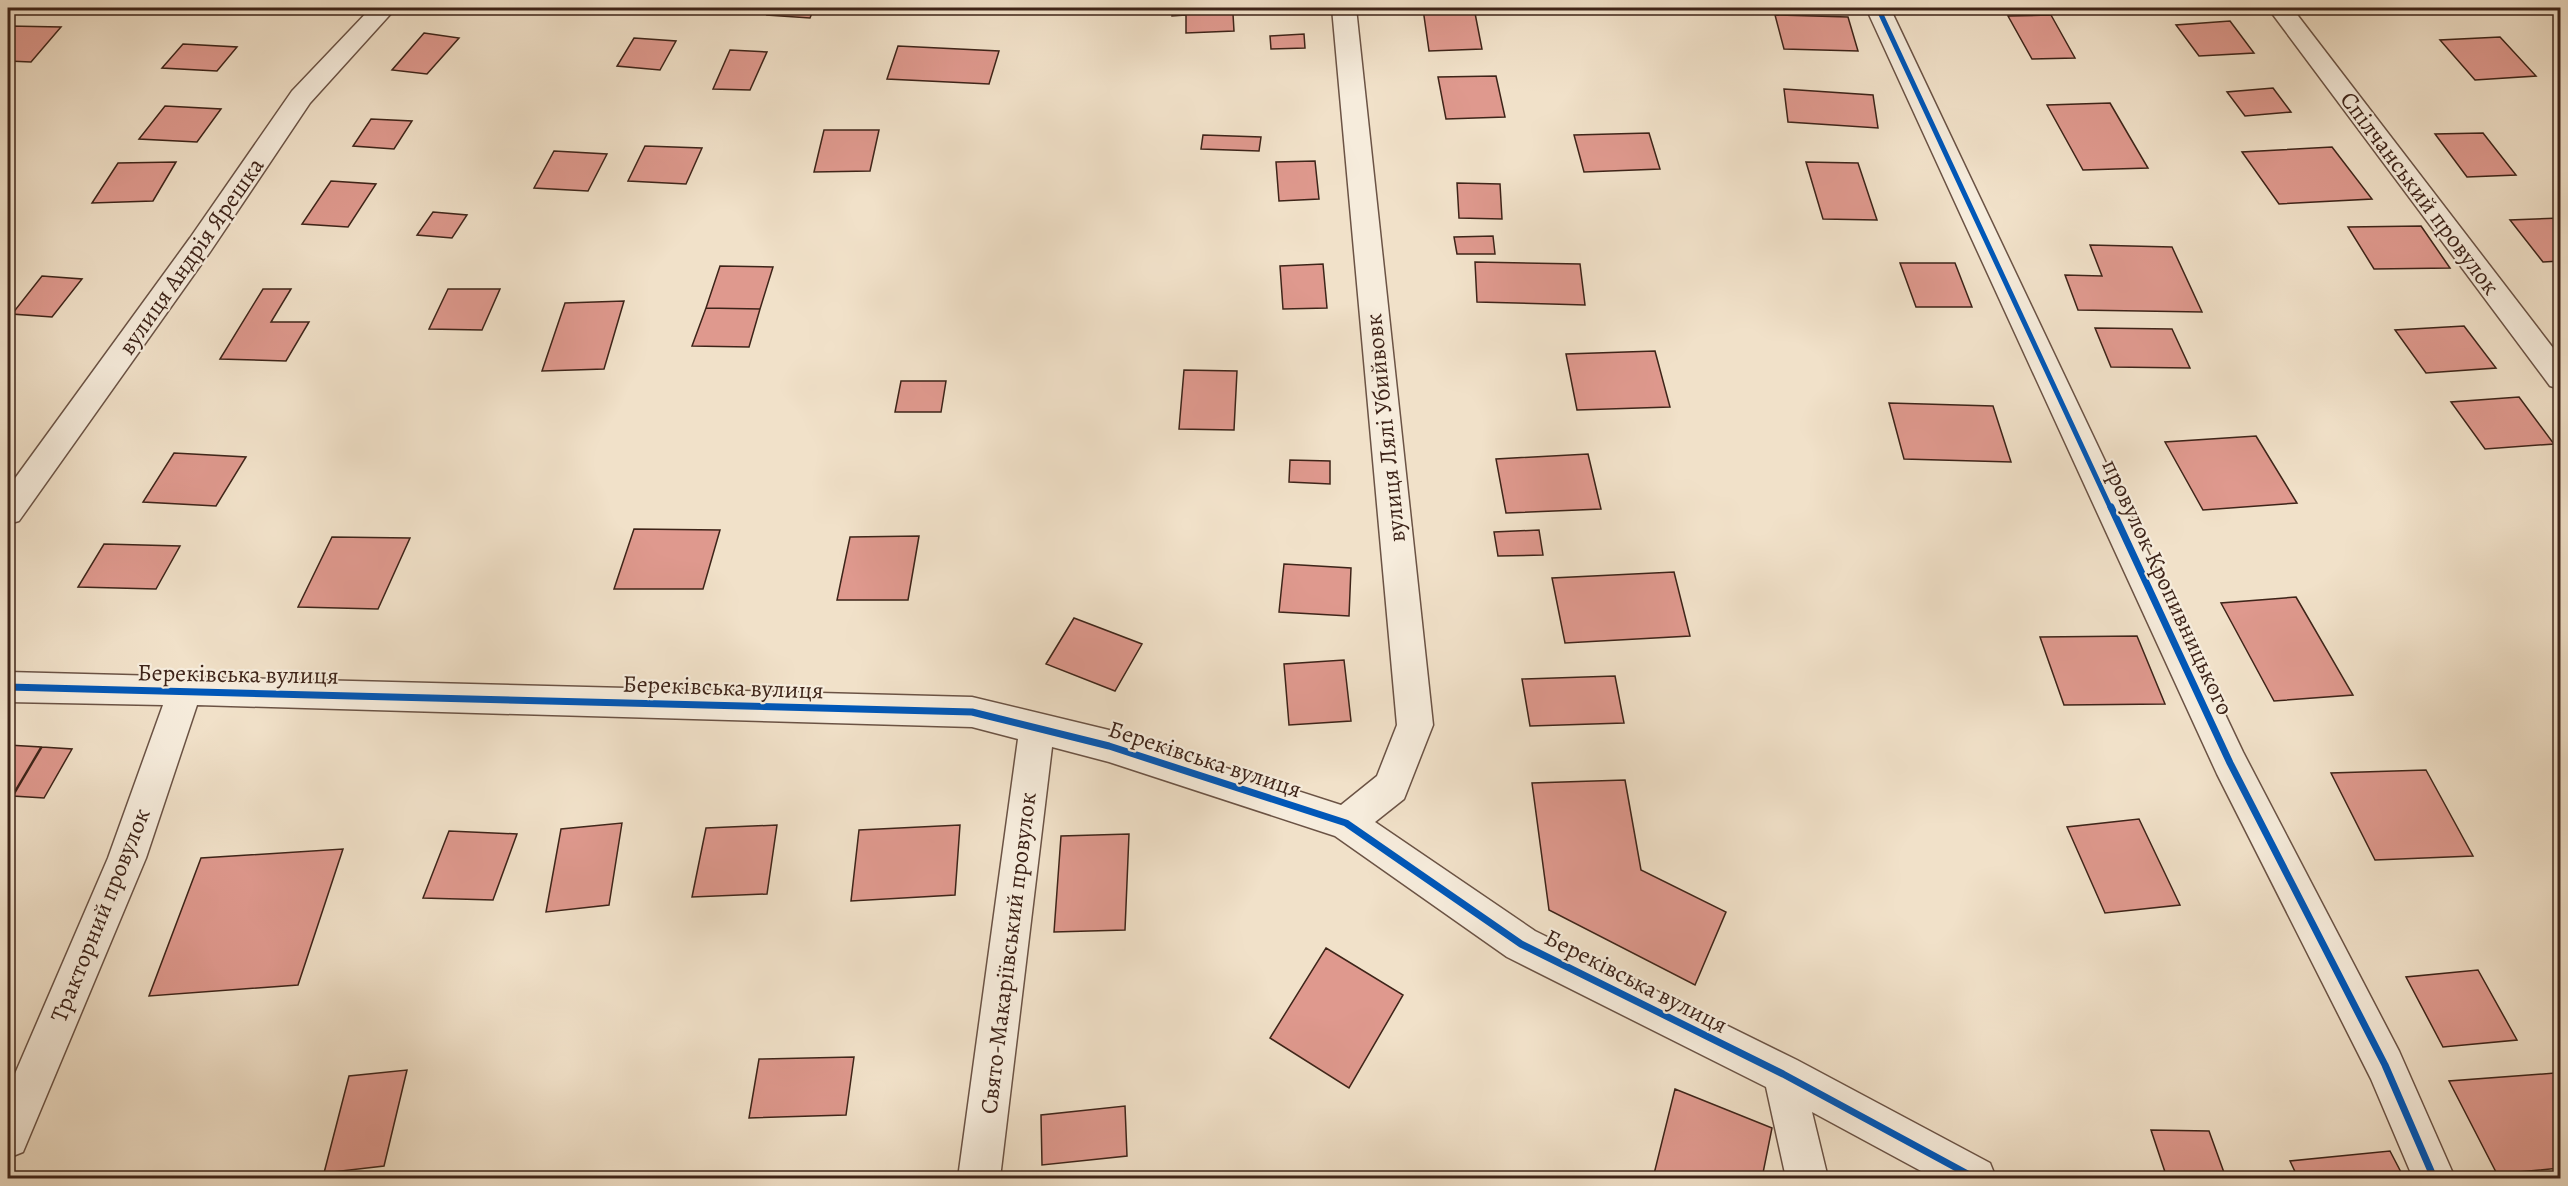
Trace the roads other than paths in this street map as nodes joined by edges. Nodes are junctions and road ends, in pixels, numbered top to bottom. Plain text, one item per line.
1 (384, 8) edge
2 (1344, 8) edge
3 (1878, 8) edge
4 (2280, 8) edge
5 (2560, 378) edge
6 (8, 512) edge
7 (8, 687) edge
8 (185, 690) junction
9 (1037, 728) junction
10 (1346, 823) junction
11 (1783, 1074) junction
12 (8, 1137) edge
13 (979, 1179) edge
14 (1807, 1179) edge
15 (1975, 1179) edge
16 (2434, 1179) edge

1 - 6 street, вулиця Андрія Ярешка
2 - 10 street, вулиця Лялі Убийвовк
3 - 16 street, провулок Кропивницького
4 - 5 street, Спілчанський провулок
7 - 8 street, Береківська вулиця
8 - 9 street, Береківська вулиця
8 - 12 street, Тракторний провулок
9 - 10 street, Береківська вулиця
9 - 13 street, Свято-Макаріївський провулок
10 - 11 street, Береківська вулиця
11 - 14 street
11 - 15 street, Береківська вулиця

